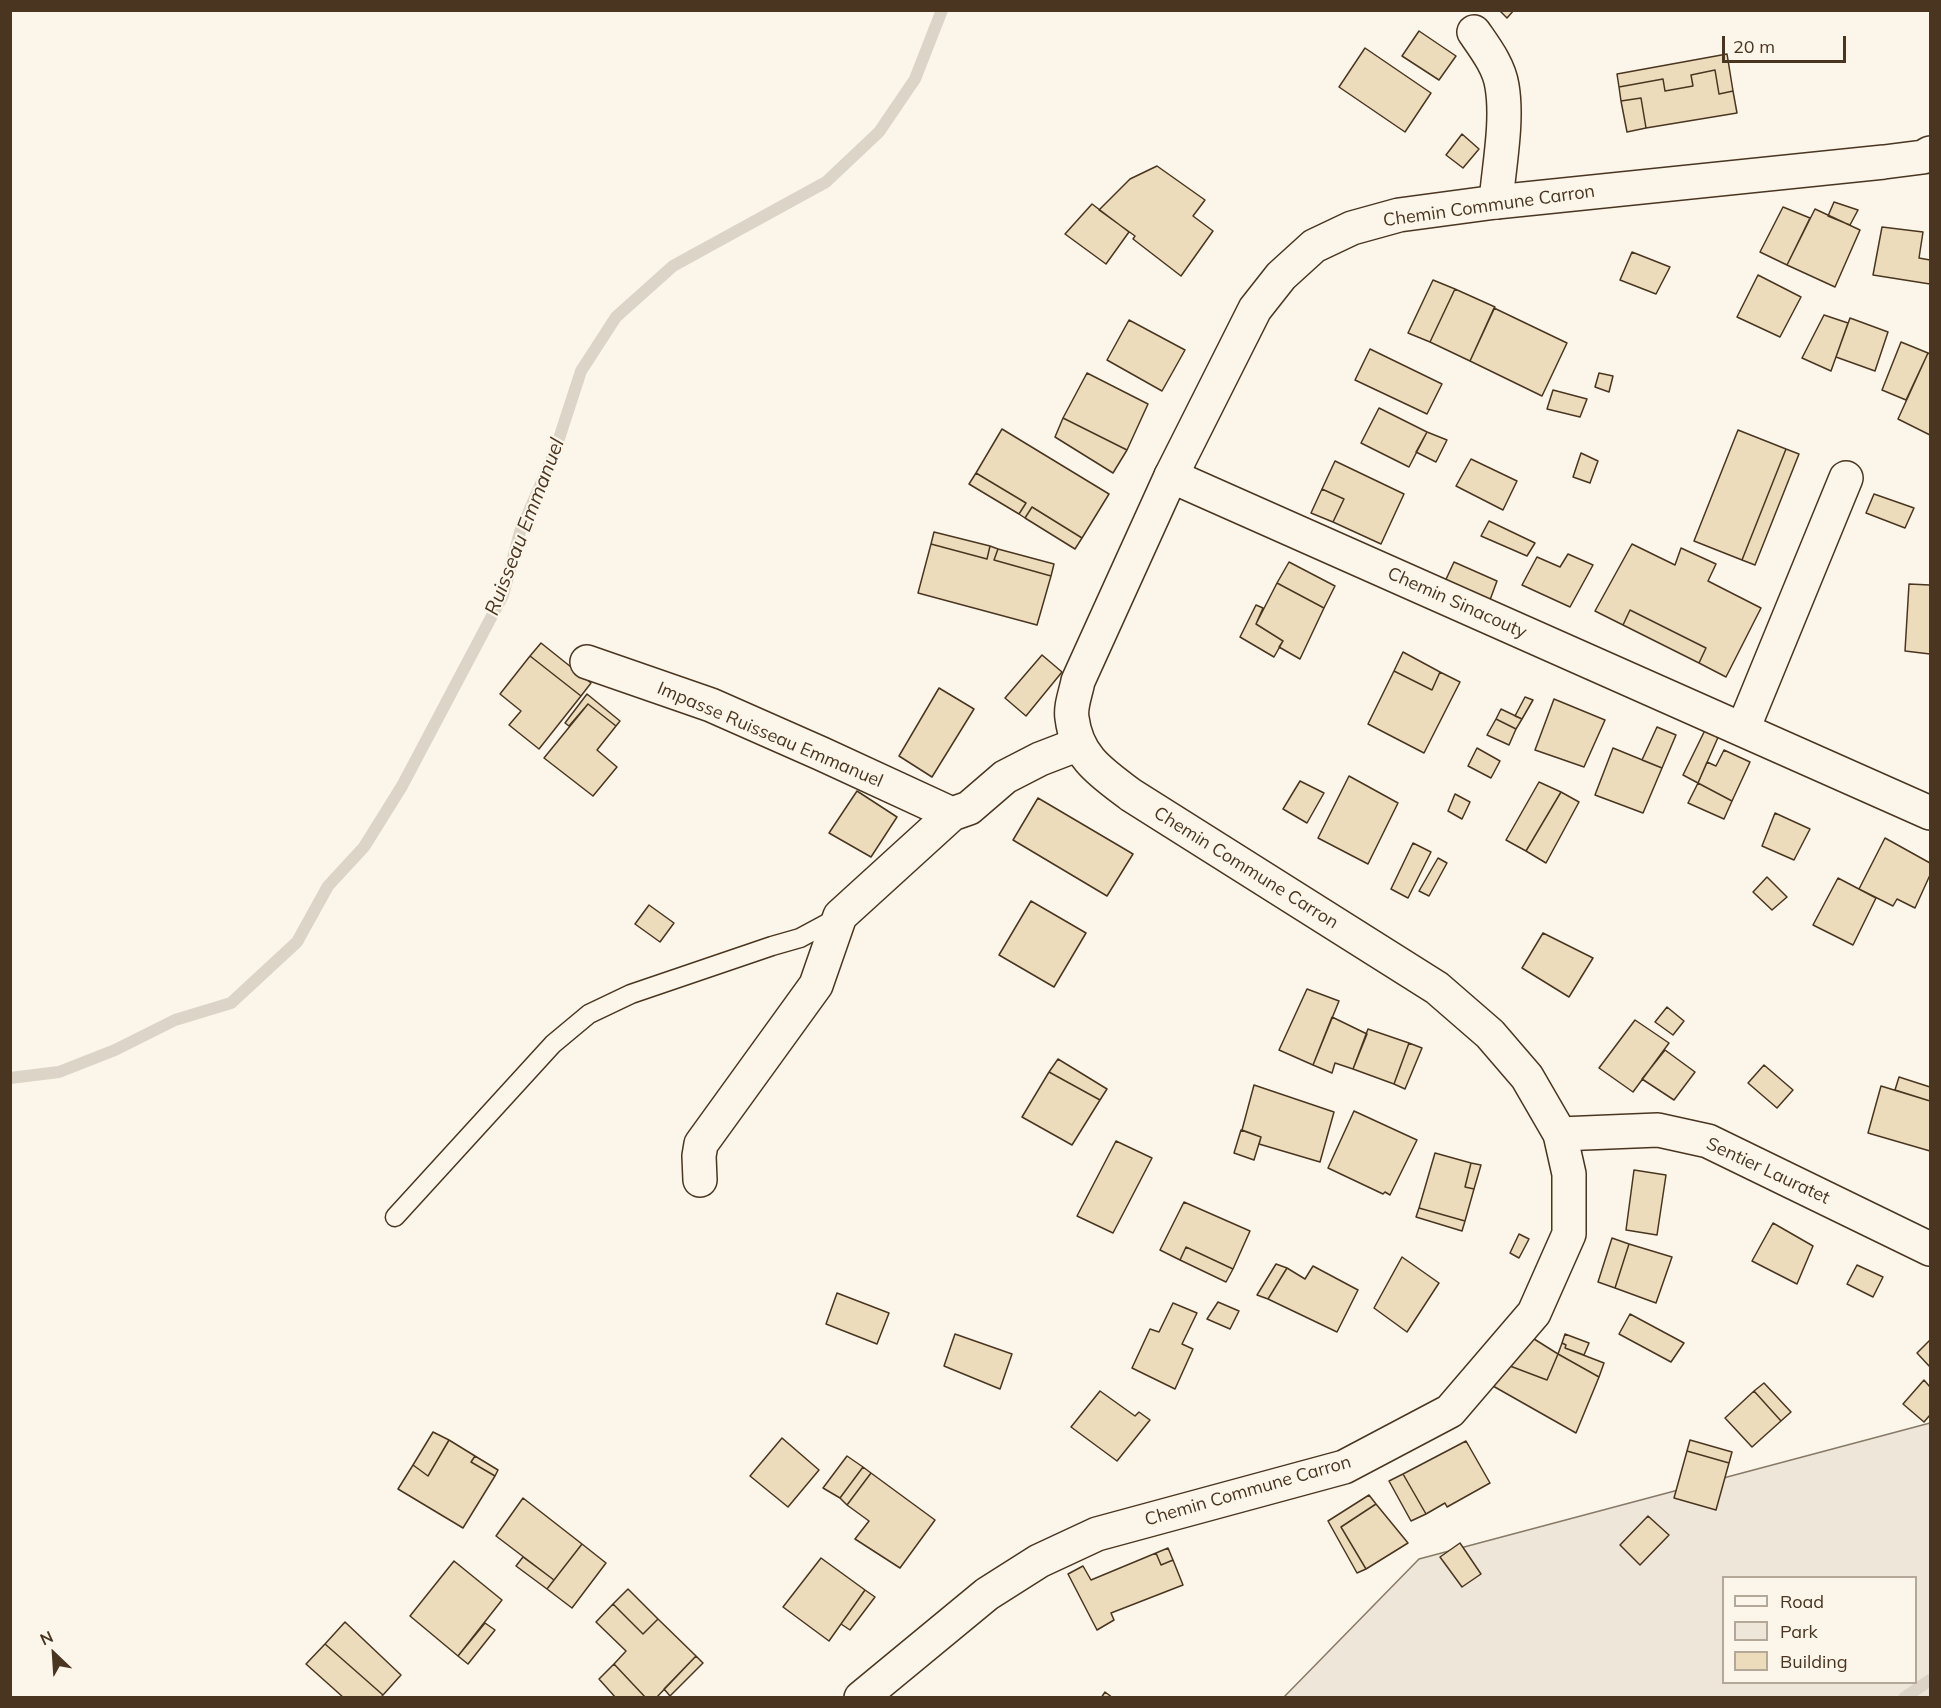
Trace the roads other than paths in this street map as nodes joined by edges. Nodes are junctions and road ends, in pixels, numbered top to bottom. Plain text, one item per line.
1 (1474, 32) dead end
2 (1930, 153) edge
3 (1496, 202) junction
4 (1171, 476) junction
5 (1846, 478) dead end
6 (586, 662) dead end
7 (1743, 729) junction
8 (1079, 744) junction
9 (1930, 813) edge
10 (952, 814) junction
11 (840, 916) junction
12 (1560, 1134) junction
13 (700, 1180) dead end
14 (395, 1217) dead end
15 (1930, 1250) edge
16 (861, 1698) edge

1 - 3 street
2 - 3 street, Chemin Commune Carron
3 - 4 street, Chemin Commune Carron
4 - 7 street, Chemin Sinacouty
4 - 8 street, Chemin Commune Carron
5 - 7 street
6 - 10 street, Impasse Ruisseau Emmanuel
7 - 9 street, Chemin Sinacouty
8 - 10 street
8 - 12 street, Chemin Commune Carron
10 - 11 street
11 - 13 street
11 - 14 lane
12 - 15 street, Sentier Lauratet
12 - 16 street, Chemin Commune Carron

